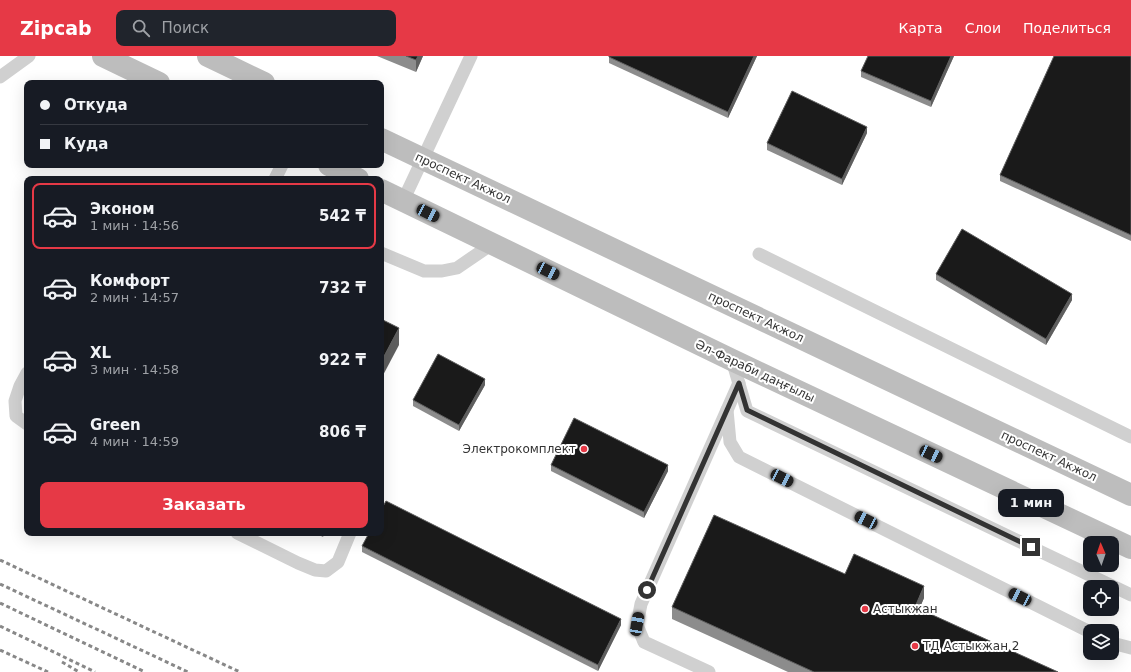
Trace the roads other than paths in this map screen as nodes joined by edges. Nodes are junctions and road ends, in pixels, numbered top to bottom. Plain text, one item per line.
1 (29, 56) edge
2 (103, 56) edge
3 (208, 56) edge
4 (471, 56) edge
5 (230, 61) edge
6 (0, 77) edge
7 (153, 80) edge
8 (259, 80) edge
9 (384, 140) edge
10 (423, 159) junction
11 (335, 168) edge
12 (352, 176) edge
13 (384, 192) edge
14 (403, 201) junction
15 (492, 244) junction
16 (384, 254) edge
17 (759, 254) dead end
18 (732, 360) junction
19 (24, 379) edge
20 (739, 383) junction
21 (727, 410) junction
22 (24, 422) edge
23 (1131, 436) edge
24 (1131, 495) edge
25 (243, 536) edge
26 (349, 536) edge
27 (1131, 548) edge
28 (1131, 595) edge
29 (1083, 629) edge
30 (1119, 645) edge
31 (1131, 648) edge
32 (709, 672) edge

1 - 6 lane
2 - 7 main road
3 - 5 main road
4 - 10 lane
5 - 8 main road
9 - 10 main road, проспект Акжол
10 - 14 lane
10 - 24 main road, проспект Акжол
11 - 12 main road
13 - 14 main road, Әл-Фараби даңғылы
14 - 15 main road, Әл-Фараби даңғылы
15 - 16 lane
15 - 18 main road, Әл-Фараби даңғылы
17 - 23 lane
18 - 20 lane
18 - 27 main road, Әл-Фараби даңғылы
19 - 22 lane
20 - 21 lane
20 - 28 lane
21 - 29 lane
21 - 32 lane
25 - 26 lane
30 - 31 lane

